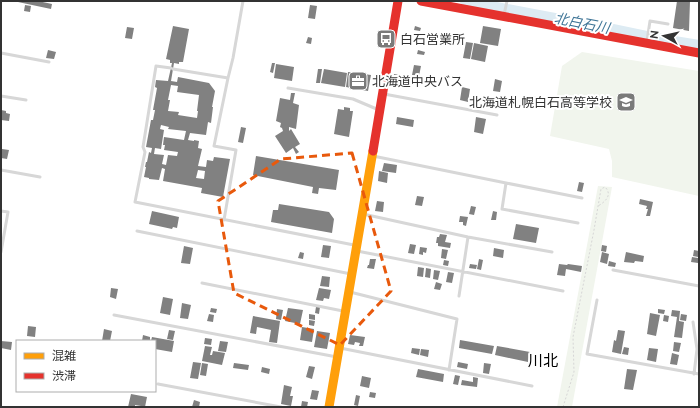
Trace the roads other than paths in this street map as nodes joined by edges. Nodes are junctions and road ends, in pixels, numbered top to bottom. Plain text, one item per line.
1 (243, 1) edge
2 (398, 1) edge
3 (421, 1) edge
4 (507, 2) edge
5 (504, 14) junction
6 (668, 24) dead end
7 (647, 41) junction
8 (1, 53) edge
9 (699, 53) edge
10 (48, 62) dead end
11 (228, 78) junction
12 (288, 88) dead end
13 (382, 94) junction
14 (1, 96) edge
15 (26, 100) dead end
16 (379, 110) junction
17 (498, 115) dead end
18 (372, 156) junction
19 (1, 170) edge
20 (40, 177) dead end
21 (506, 184) junction
22 (582, 198) dead end
23 (1, 211) edge
24 (362, 214) junction
25 (224, 220) junction
26 (578, 223) dead end
27 (137, 231) dead end
28 (468, 237) junction
29 (356, 248) junction
30 (1, 252) edge
31 (552, 252) dead end
32 (613, 270) dead end
33 (463, 272) junction
34 (351, 274) junction
35 (202, 283) dead end
36 (699, 286) edge
37 (348, 291) junction
38 (563, 291) dead end
39 (459, 296) dead end
40 (597, 300) dead end
41 (345, 311) junction
42 (114, 315) dead end
43 (693, 322) dead end
44 (338, 353) junction
45 (449, 370) junction
46 (694, 374) junction
47 (699, 374) edge
48 (158, 384) dead end
49 (532, 386) dead end
50 (281, 407) edge
51 (329, 407) edge

1 - 11 lane
2 - 13 street
3 - 5 street
4 - 5 lane
5 - 7 street
6 - 7 lane
7 - 9 street
8 - 10 lane
11 - 25 lane
11 - 25 lane
12 - 16 lane
13 - 16 street
13 - 17 lane
14 - 15 lane
16 - 18 street
18 - 21 lane
18 - 24 street
19 - 20 lane
21 - 22 lane
21 - 26 lane
23 - 30 lane
24 - 28 lane
24 - 29 street
25 - 29 lane
27 - 34 lane
28 - 31 lane
28 - 33 lane
29 - 33 lane
29 - 34 street
32 - 36 lane
33 - 38 lane
33 - 39 lane
34 - 37 street
35 - 41 lane
37 - 41 street
37 - 45 lane
40 - 46 lane
41 - 44 street
42 - 44 lane
43 - 46 lane
44 - 45 lane
44 - 51 street
45 - 49 lane
46 - 47 lane
48 - 50 lane

